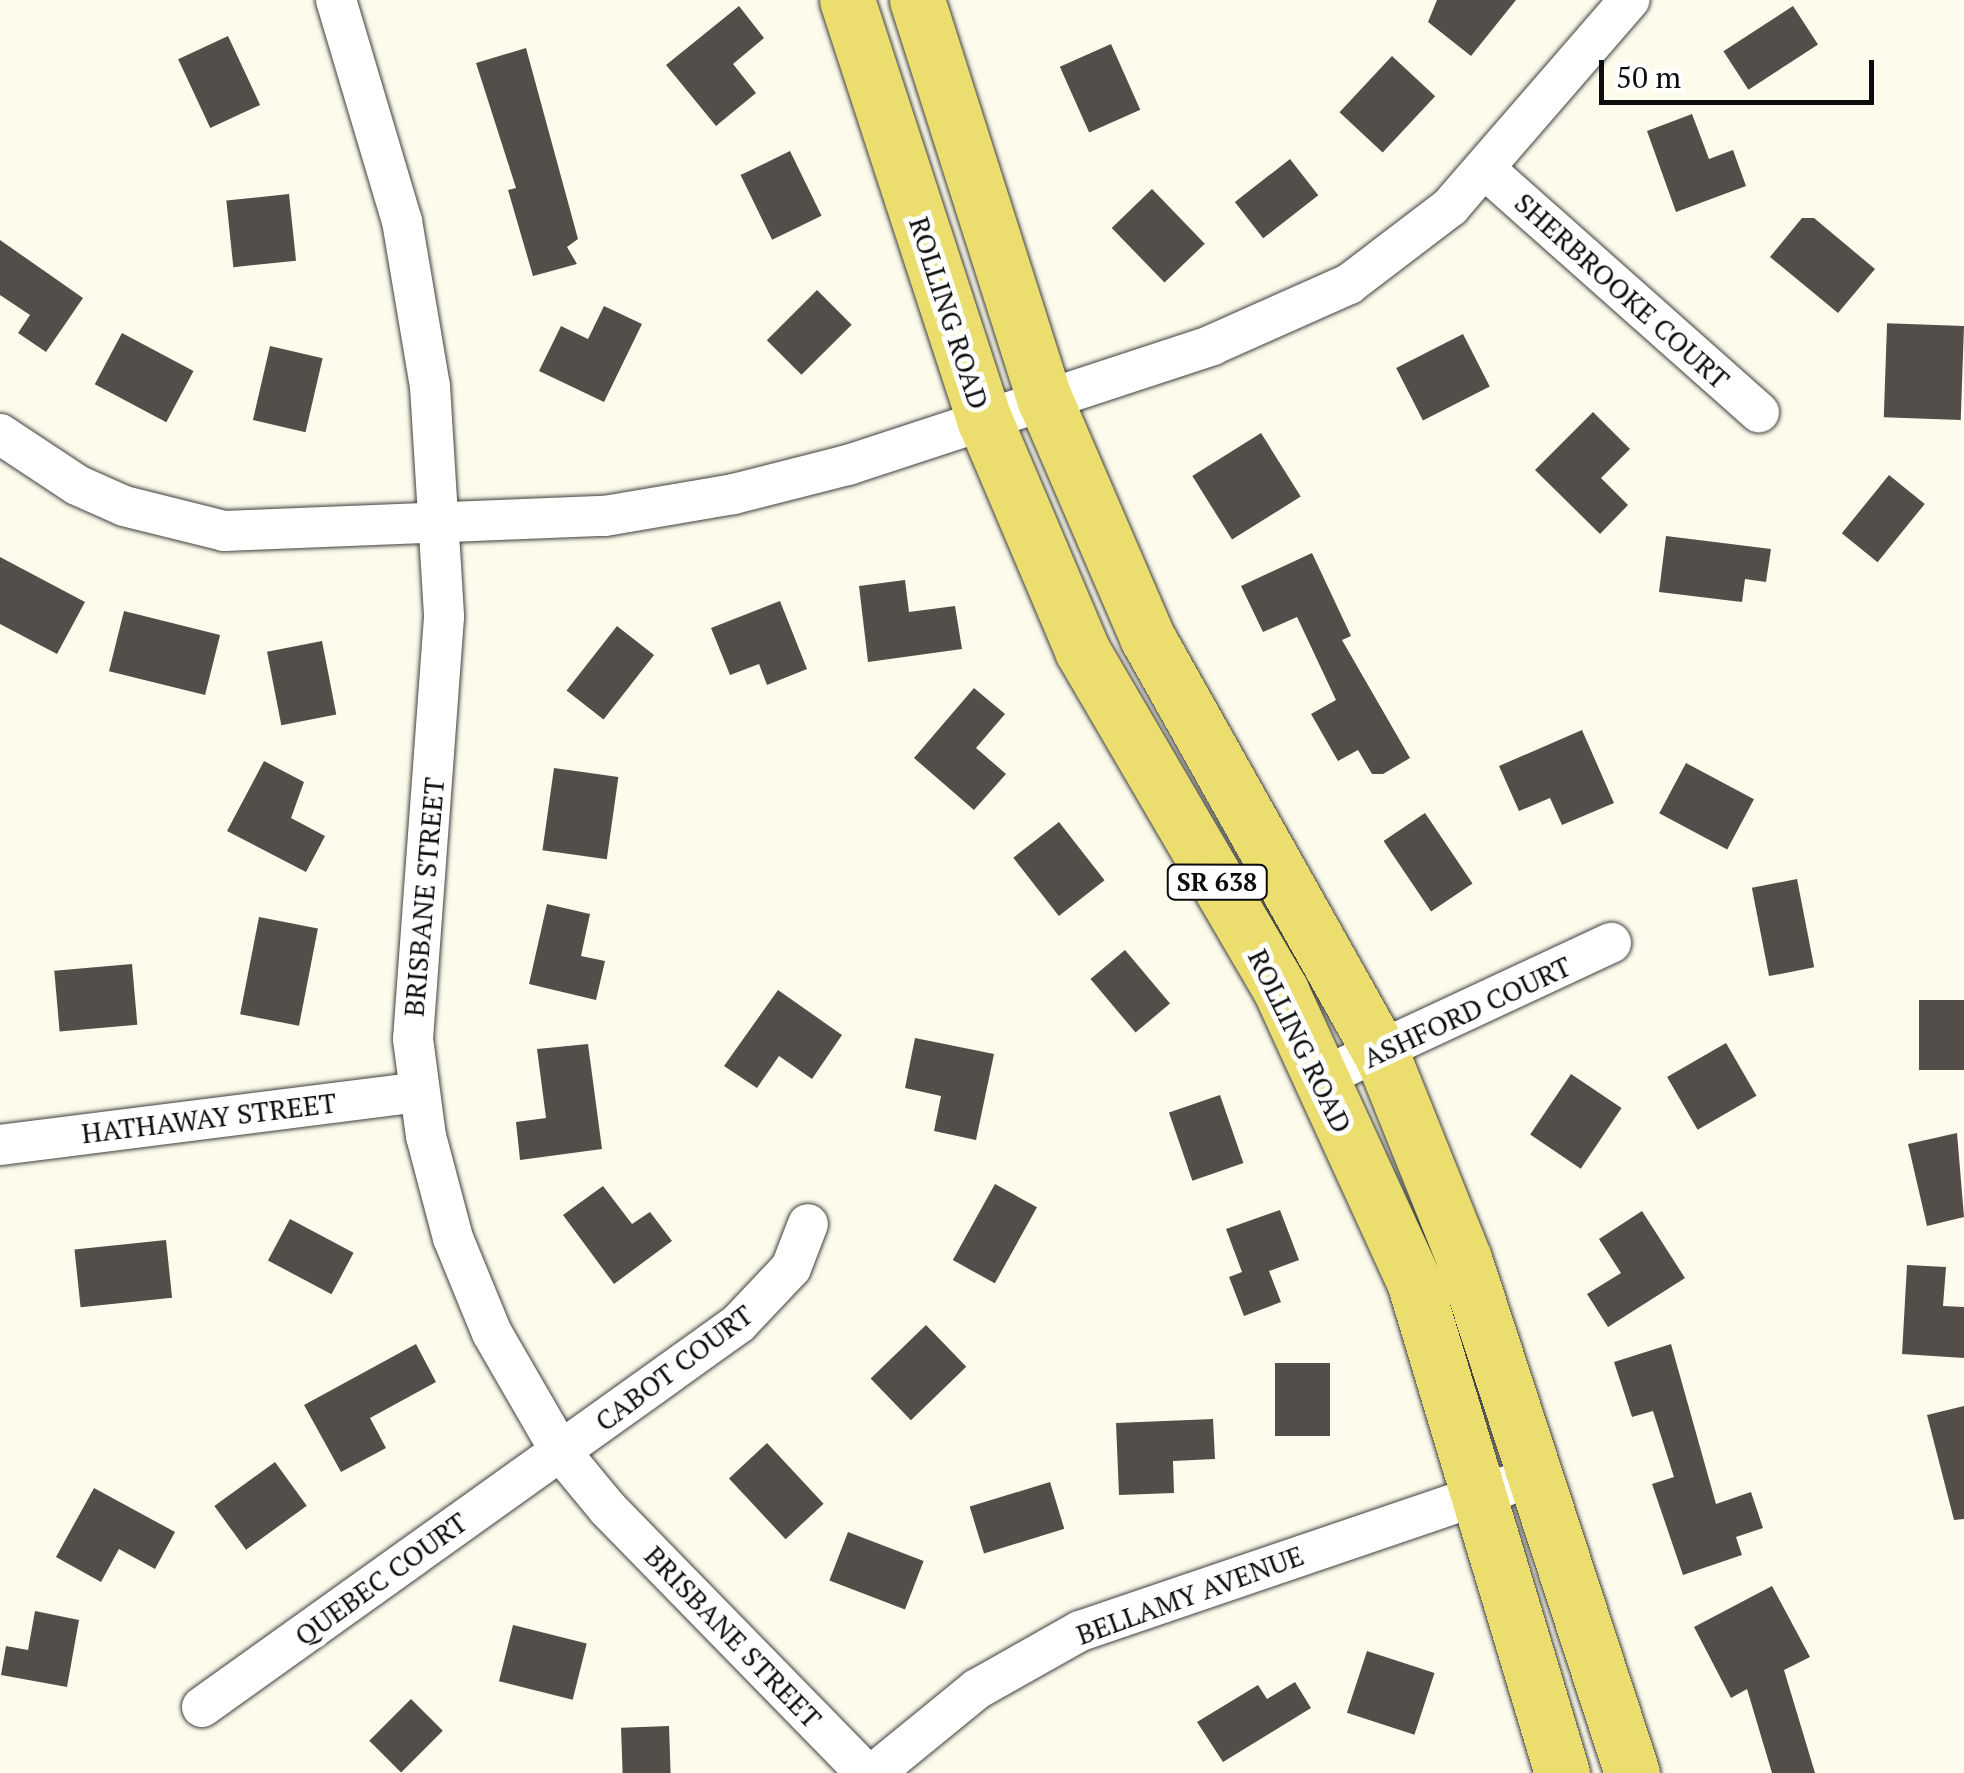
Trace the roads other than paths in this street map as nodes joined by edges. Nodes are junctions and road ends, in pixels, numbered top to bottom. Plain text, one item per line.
1 (336, 0) edge
2 (847, 0) edge
3 (917, 0) edge
4 (1628, 0) edge
5 (1486, 170) junction
6 (1045, 400) junction
7 (1759, 412) dead end
8 (984, 421) junction
9 (0, 434) edge
10 (443, 526) junction
11 (1611, 944) dead end
12 (1382, 1055) junction
13 (1321, 1078) junction
14 (418, 1092) junction
15 (0, 1145) edge
16 (808, 1224) dead end
17 (560, 1452) junction
18 (1538, 1476) junction
19 (1474, 1494) junction
20 (202, 1707) dead end
21 (870, 1773) edge
22 (1562, 1773) edge
23 (1632, 1773) edge

1 - 10 street, BRISBANE STREET
2 - 8 main road, ROLLING ROAD / SR 638
3 - 6 main road, ROLLING ROAD / SR 638
4 - 5 street
5 - 6 street
5 - 7 street, SHERBROOKE COURT
6 - 8 street
6 - 12 main road, ROLLING ROAD / SR 638
8 - 10 street
8 - 13 main road, ROLLING ROAD / SR 638
9 - 10 street
10 - 14 street, BRISBANE STREET
11 - 12 street, ASHFORD COURT
12 - 13 street, ASHFORD COURT
12 - 18 main road, ROLLING ROAD / SR 638
13 - 19 main road, ROLLING ROAD / SR 638
14 - 15 street, HATHAWAY STREET
14 - 17 street, BRISBANE STREET
16 - 17 street, CABOT COURT
17 - 20 street, QUEBEC COURT
17 - 21 street, BRISBANE STREET
18 - 19 street, BELLAMY AVENUE
18 - 23 main road, ROLLING ROAD / SR 638
19 - 21 street, BELLAMY AVENUE
19 - 22 main road, ROLLING ROAD / SR 638

